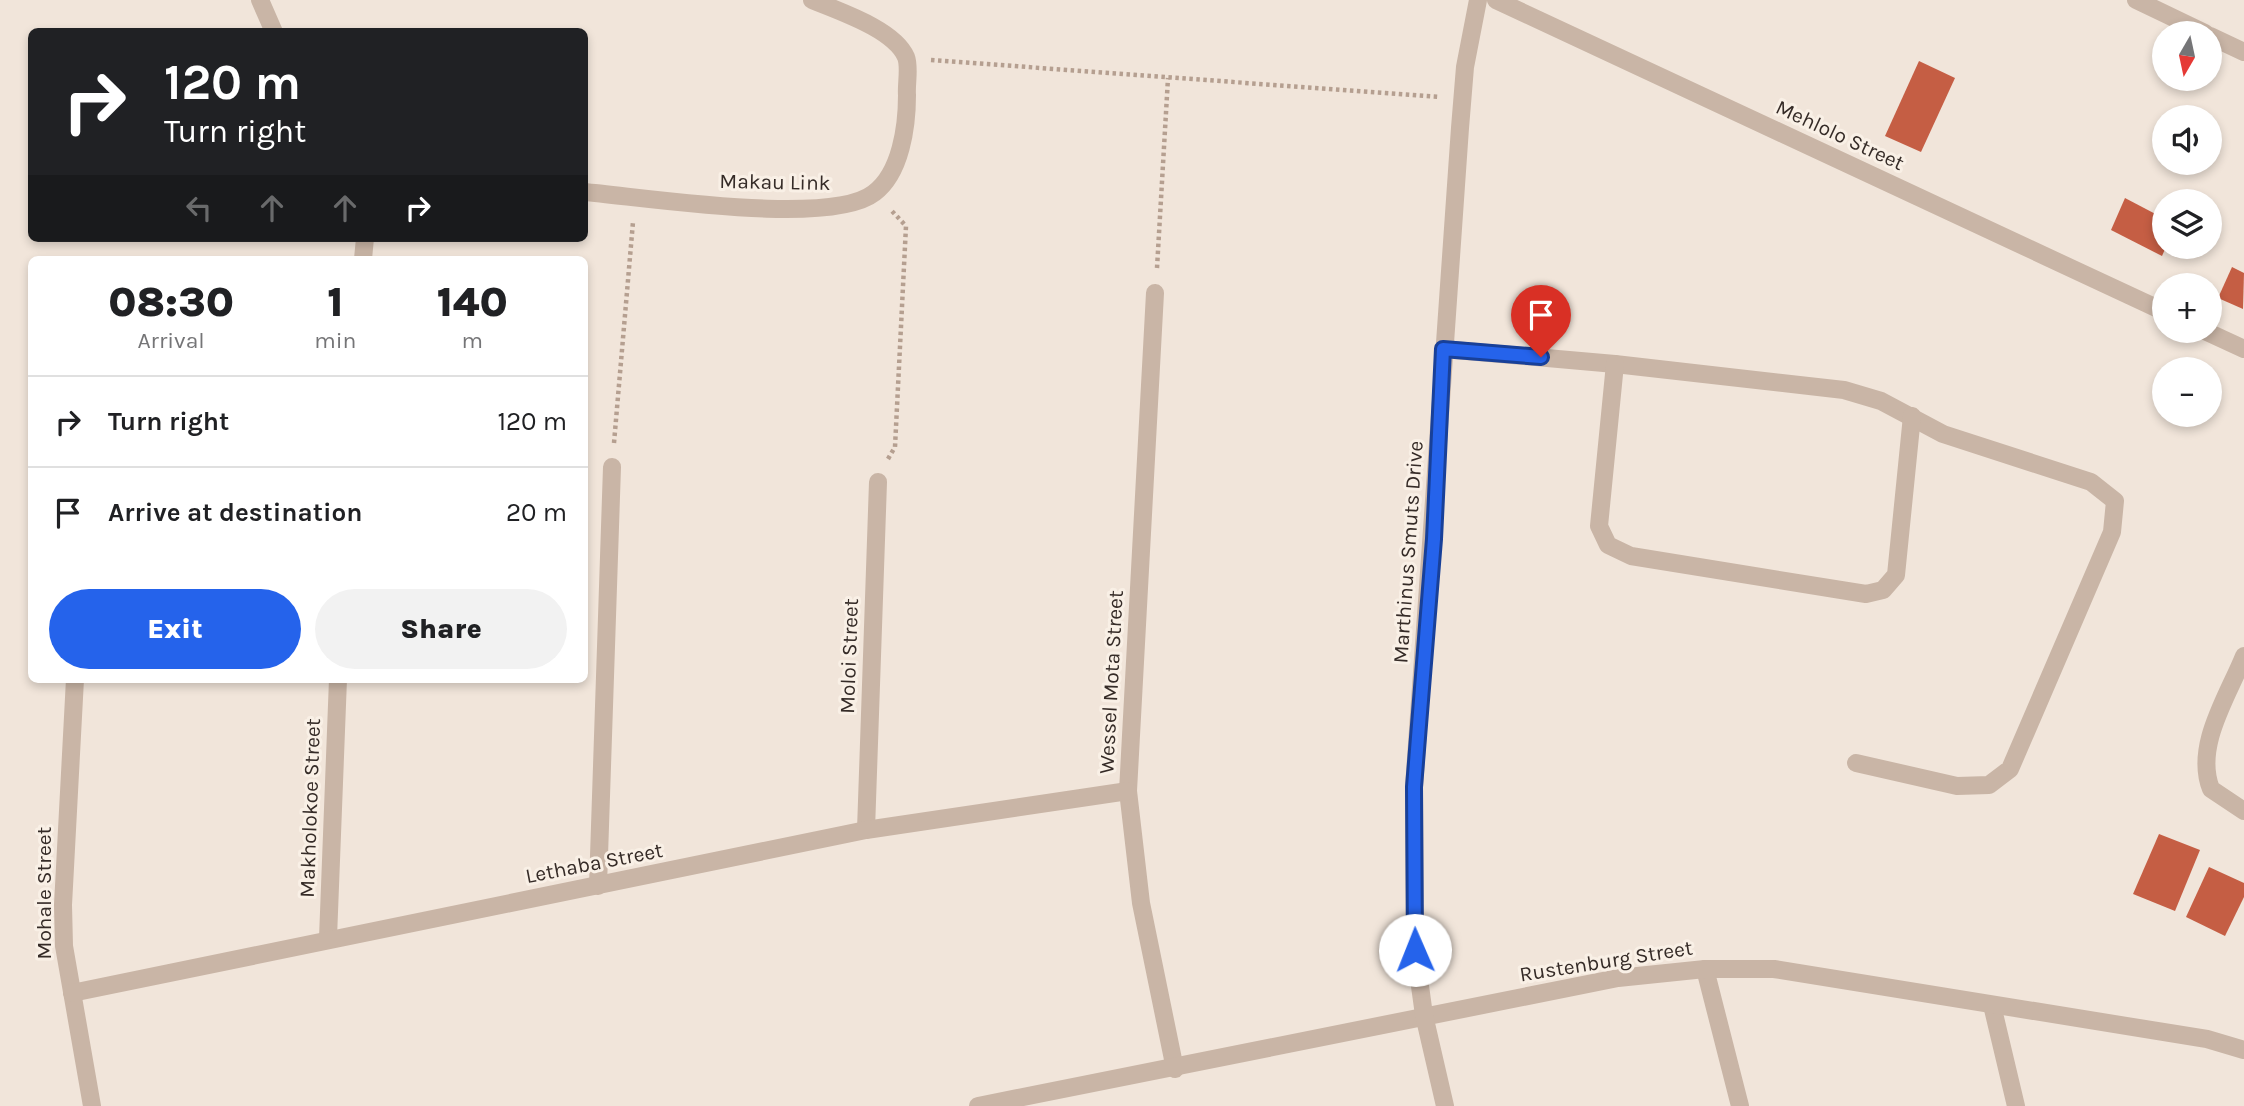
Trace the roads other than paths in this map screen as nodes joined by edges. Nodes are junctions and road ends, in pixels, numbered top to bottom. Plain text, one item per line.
1 (260, 0) edge
2 (812, 0) edge
3 (1478, 0) edge
4 (1496, 0) edge
5 (2136, 0) edge
6 (2180, 21) edge
7 (272, 28) edge
8 (2222, 42) edge
9 (2244, 52) edge
10 (588, 192) edge
11 (1155, 293) road end
12 (2152, 306) edge
13 (2222, 339) edge
14 (1443, 349) junction
15 (2244, 349) edge
16 (1615, 364) junction
17 (1912, 416) junction
18 (612, 467) road end
19 (877, 482) road end
20 (2244, 656) edge
21 (75, 683) edge
22 (338, 683) edge
23 (1856, 763) dead end
24 (1128, 791) junction
25 (2244, 811) edge
26 (866, 831) junction
27 (598, 886) junction
28 (328, 938) junction
29 (1705, 968) junction
30 (72, 993) junction
31 (1992, 1005) junction
32 (1424, 1015) junction
33 (2244, 1050) edge
34 (1175, 1069) junction
35 (92, 1106) edge
36 (978, 1106) edge
37 (1445, 1106) edge
38 (1740, 1106) edge
39 (2016, 1106) edge

1 - 7 street
2 - 10 street, Makau Link
3 - 14 street, Marthinus Smuts Drive
4 - 12 street, Mehlolo Street
5 - 6 street
8 - 9 street
11 - 24 street, Wessel Mota Street
13 - 15 street
14 - 16 street
14 - 32 street, Marthinus Smuts Drive
16 - 17 street
16 - 17 street
17 - 23 street
18 - 27 street
19 - 26 street, Moloi Street
20 - 25 street
21 - 30 street, Mohale Street
22 - 28 street, Makholokoe Street
24 - 26 street, Lethaba Street
24 - 34 street, Wessel Mota Street
26 - 27 street, Lethaba Street
27 - 28 street, Lethaba Street
28 - 30 street, Lethaba Street
29 - 31 street, Rustenburg Street
29 - 32 street, Rustenburg Street
29 - 38 street
30 - 35 street, Mohale Street
31 - 33 street, Rustenburg Street
31 - 39 street
32 - 34 street, Rustenburg Street
32 - 37 street, Marthinus Smuts Drive
34 - 36 street, Rustenburg Street

